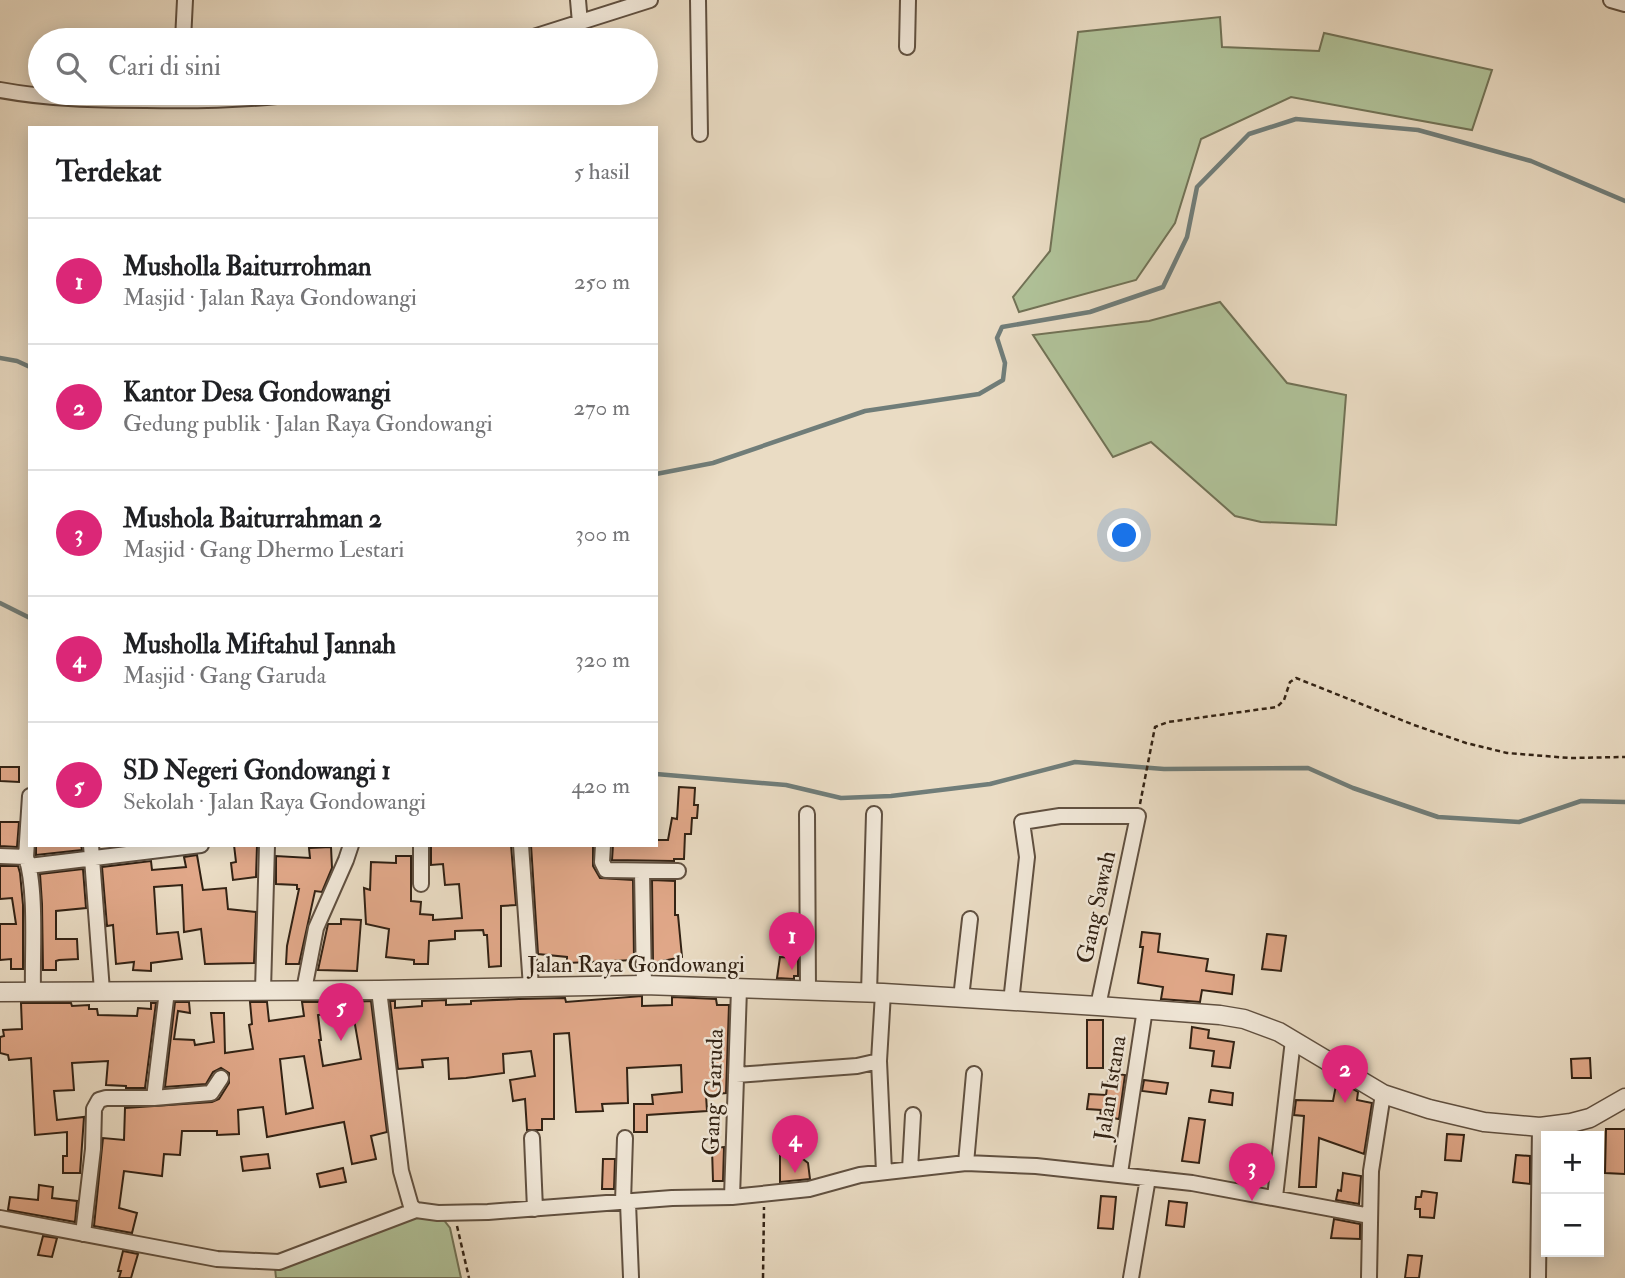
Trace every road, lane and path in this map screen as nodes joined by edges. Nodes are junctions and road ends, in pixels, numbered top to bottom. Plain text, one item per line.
1 (185, 0) edge
2 (578, 0) edge
3 (650, 0) edge
4 (698, 0) edge
5 (908, 0) edge
6 (1611, 0) edge
7 (1625, 4) edge
8 (580, 23) junction
9 (184, 28) edge
10 (564, 28) edge
11 (907, 47) dead end
12 (0, 90) edge
13 (28, 95) edge
14 (700, 134) dead end
15 (1625, 757) edge
16 (807, 814) dead end
17 (874, 814) dead end
18 (1138, 817) junction
19 (28, 839) edge
20 (174, 847) edge
21 (267, 847) edge
22 (350, 847) edge
23 (421, 847) edge
24 (521, 847) edge
25 (603, 847) edge
26 (92, 853) edge
27 (0, 856) edge
28 (27, 861) junction
29 (642, 871) junction
30 (678, 871) dead end
31 (421, 884) dead end
32 (970, 919) dead end
33 (644, 985) junction
34 (531, 987) junction
35 (739, 989) junction
36 (264, 990) junction
37 (304, 990) junction
38 (379, 990) junction
39 (33, 991) junction
40 (102, 991) junction
41 (167, 991) junction
42 (808, 991) junction
43 (0, 992) edge
44 (876, 993) junction
45 (961, 998) junction
46 (1011, 1002) junction
47 (1098, 1006) junction
48 (1145, 1009) junction
49 (1293, 1040) junction
50 (879, 1061) junction
51 (974, 1074) dead end
52 (736, 1075) junction
53 (221, 1078) dead end
54 (1383, 1094) junction
55 (154, 1098) junction
56 (1625, 1098) edge
57 (913, 1115) dead end
58 (1540, 1127) junction
59 (532, 1138) dead end
60 (625, 1138) dead end
61 (966, 1163) junction
62 (910, 1169) junction
63 (884, 1172) junction
64 (1120, 1174) junction
65 (1148, 1178) junction
66 (764, 1194) junction
67 (732, 1197) junction
68 (1275, 1197) junction
69 (626, 1203) junction
70 (535, 1209) junction
71 (416, 1210) junction
72 (454, 1213) junction
73 (1370, 1216) junction
74 (0, 1218) edge
75 (83, 1234) junction
76 (631, 1277) edge
77 (470, 1278) edge
78 (763, 1278) edge
79 (1131, 1278) edge
80 (1368, 1278) edge
81 (1538, 1278) edge

1 - 9 street
2 - 8 street
3 - 8 street
4 - 14 street
5 - 11 street
6 - 7 street
8 - 10 street
12 - 13 street
15 - 18 path
16 - 42 street
17 - 44 street
18 - 46 street
18 - 47 street, Gang Sawah
19 - 28 street
20 - 26 street
21 - 36 street
22 - 37 street
23 - 31 street
24 - 34 street
25 - 29 street
26 - 28 street
26 - 40 street
27 - 28 street
28 - 39 street
29 - 30 street
29 - 33 street
32 - 45 street
33 - 34 street, Jalan Raya Gondowangi
33 - 35 street, Jalan Raya Gondowangi
34 - 38 street, Jalan Raya Gondowangi
35 - 42 street, Jalan Raya Gondowangi
35 - 52 street, Gang Garuda
36 - 37 street, Jalan Raya Gondowangi
36 - 41 street, Jalan Raya Gondowangi
37 - 38 street, Jalan Raya Gondowangi
38 - 71 street
39 - 40 street, Jalan Raya Gondowangi
39 - 43 street, Jalan Raya Gondowangi
40 - 41 street, Jalan Raya Gondowangi
41 - 55 street
42 - 44 street, Jalan Raya Gondowangi
44 - 45 street, Jalan Raya Gondowangi
44 - 50 street
45 - 46 street, Jalan Raya Gondowangi
46 - 47 street, Jalan Raya Gondowangi
47 - 48 street, Jalan Raya Gondowangi
48 - 49 street, Jalan Raya Gondowangi
48 - 64 street, Jalan Istana
49 - 54 street, Jalan Raya Gondowangi
49 - 68 street
50 - 52 street
50 - 63 street
51 - 61 street
52 - 67 street, Gang Garuda
53 - 55 street
54 - 58 street, Jalan Raya Gondowangi
54 - 73 street
55 - 75 street
56 - 58 street, Jalan Raya Gondowangi
57 - 62 street
58 - 81 street
59 - 70 street
60 - 69 street
61 - 62 street
61 - 64 street
62 - 63 street
63 - 66 street
64 - 65 street
65 - 68 street
65 - 79 street
66 - 67 street
66 - 78 path
67 - 69 street
68 - 73 street
69 - 70 street
69 - 76 street
70 - 72 street
71 - 72 street
71 - 75 street
72 - 77 path
73 - 80 street
74 - 75 street

